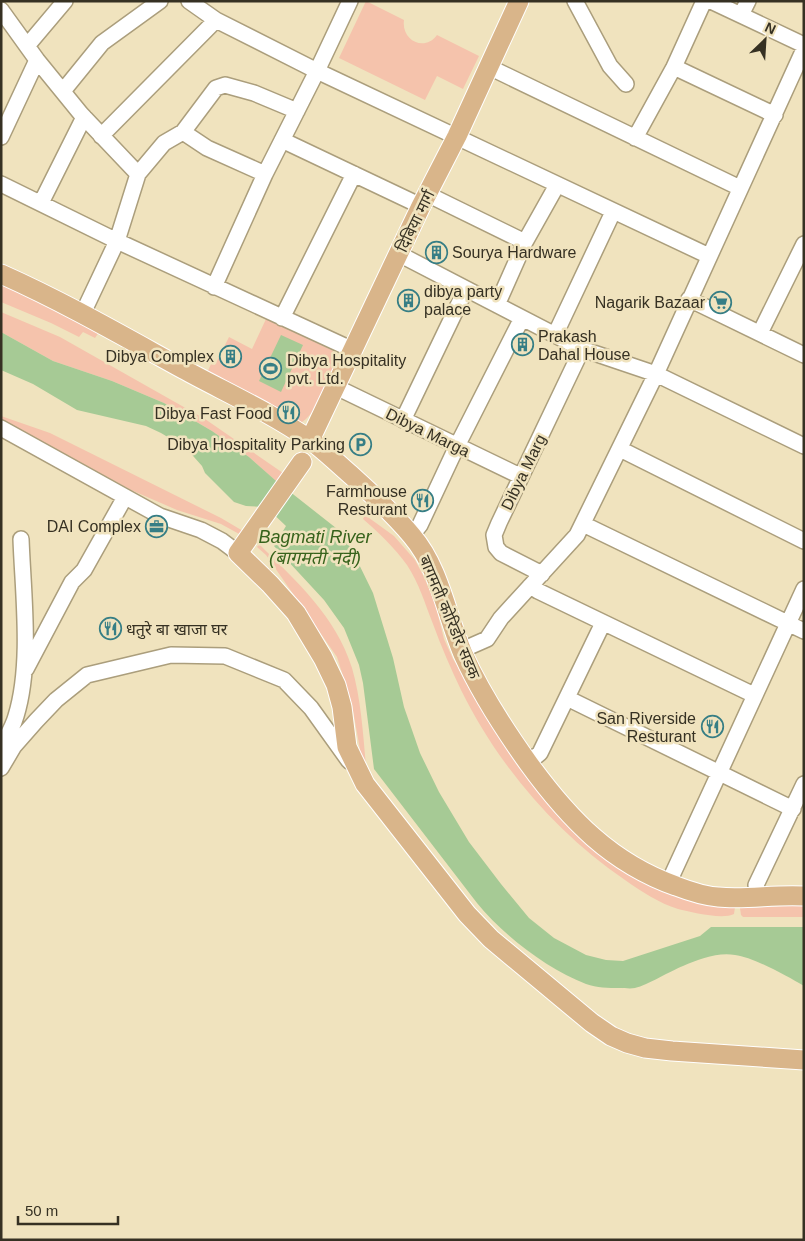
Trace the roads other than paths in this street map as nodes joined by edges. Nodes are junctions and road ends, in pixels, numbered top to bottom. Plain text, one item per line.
1 (64, 1) edge
2 (160, 1) edge
3 (189, 1) edge
4 (350, 1) edge
5 (520, 1) edge
6 (576, 1) edge
7 (704, 1) edge
8 (711, 1) edge
9 (748, 1) edge
10 (1, 10) edge
11 (741, 15) junction
12 (216, 20) junction
13 (804, 45) edge
14 (27, 46) junction
15 (804, 49) edge
16 (37, 60) junction
17 (489, 67) junction
18 (674, 67) junction
19 (317, 71) junction
20 (626, 84) dead end
21 (63, 92) junction
22 (297, 111) junction
23 (775, 115) junction
24 (84, 117) junction
25 (183, 132) junction
26 (100, 136) junction
27 (457, 136) junction
28 (1, 137) edge
29 (635, 138) junction
30 (282, 140) junction
31 (138, 174) junction
32 (265, 174) junction
33 (354, 174) junction
34 (1, 184) edge
35 (557, 185) junction
36 (740, 188) junction
37 (424, 200) junction
38 (41, 203) junction
39 (613, 212) junction
40 (117, 241) junction
41 (526, 242) junction
42 (804, 244) edge
43 (399, 254) junction
44 (709, 256) junction
45 (799, 266) edge
46 (1, 274) edge
47 (214, 287) junction
48 (466, 289) junction
49 (690, 299) junction
50 (497, 305) junction
51 (83, 313) junction
52 (282, 318) junction
53 (522, 318) junction
54 (760, 333) junction
55 (556, 335) junction
56 (582, 349) junction
57 (353, 350) junction
58 (804, 355) edge
59 (656, 374) junction
60 (336, 387) junction
61 (403, 420) junction
62 (1, 428) edge
63 (310, 440) junction
64 (457, 446) junction
65 (804, 446) edge
66 (620, 449) junction
67 (302, 462) dead end
68 (520, 476) junction
69 (125, 497) junction
70 (583, 524) junction
71 (412, 535) junction
72 (21, 539) dead end
73 (804, 541) edge
74 (238, 553) junction
75 (542, 574) junction
76 (530, 586) junction
77 (804, 589) edge
78 (603, 623) junction
79 (787, 623) junction
80 (804, 631) edge
81 (462, 650) junction
82 (24, 672) junction
83 (754, 695) junction
84 (567, 698) junction
85 (1, 747) edge
86 (528, 763) junction
87 (1, 768) edge
88 (718, 772) junction
89 (365, 784) junction
90 (804, 784) edge
91 (793, 809) junction
92 (668, 884) junction
93 (804, 896) edge
94 (759, 897) junction
95 (804, 1060) edge

1 - 14 street
2 - 21 street
3 - 12 street
4 - 19 street
5 - 17 main road, दिबिया मार्ग
6 - 20 street
7 - 18 street
8 - 11 street
9 - 11 street
10 - 14 street
11 - 13 street
12 - 19 street
12 - 26 street
14 - 16 street
15 - 23 street
16 - 21 street
16 - 28 street
17 - 27 main road, दिबिया मार्ग
17 - 29 street
18 - 23 street
18 - 29 street
19 - 22 street
19 - 27 street
21 - 24 street
22 - 25 street
22 - 30 street
23 - 36 street
24 - 26 street
24 - 38 street
25 - 31 street
25 - 32 street
26 - 31 street
27 - 35 street
27 - 37 main road, दिबिया मार्ग
29 - 36 street
30 - 32 street
30 - 33 street
31 - 40 street
32 - 47 street
33 - 37 street
33 - 52 street
34 - 38 street
35 - 39 street
35 - 41 street
36 - 44 street
37 - 41 street
37 - 43 main road, दिबिया मार्ग
38 - 40 street
39 - 44 street
39 - 55 street
40 - 47 street
40 - 51 street
41 - 50 street
42 - 45 street
43 - 48 street
43 - 57 main road, दिबिया मार्ग
44 - 49 street
45 - 54 street
46 - 51 main road, बागमती कोरिडोर सडक
47 - 52 street
48 - 50 street
48 - 61 street
49 - 54 street
49 - 59 street
50 - 53 street
51 - 63 main road, बागमती कोरिडोर सडक
52 - 57 street
53 - 55 street
53 - 64 street
54 - 58 street
55 - 56 street
56 - 59 street
56 - 68 street, Dibya Marg
57 - 60 main road, दिबिया मार्ग
59 - 65 street
59 - 66 street
60 - 61 street, Dibya Marga
60 - 63 main road, दिबिया मार्ग
61 - 64 street, Dibya Marga
62 - 69 street
63 - 71 main road, बागमती कोरिडोर सडक
64 - 68 street, Dibya Marga
64 - 71 street
66 - 70 street
66 - 73 street
67 - 74 main road
68 - 75 street, Dibya Marg
69 - 74 street
69 - 82 street
70 - 75 street
70 - 79 street
71 - 81 main road, बागमती कोरिडोर सडक
72 - 82 street
74 - 89 main road
75 - 76 street
76 - 78 street
76 - 81 street
77 - 79 street
78 - 83 street
78 - 84 street
79 - 80 street
79 - 83 street
81 - 86 main road, बागमती कोरिडोर सडक
82 - 85 street
83 - 88 street
84 - 86 street
84 - 88 street
86 - 92 main road, बागमती कोरिडोर सडक
87 - 89 street
88 - 91 street
88 - 92 street
89 - 95 main road
90 - 91 street
91 - 94 street
92 - 94 main road, बागमती कोरिडोर सडक
93 - 94 main road, बागमती कोरिडोर सडक

